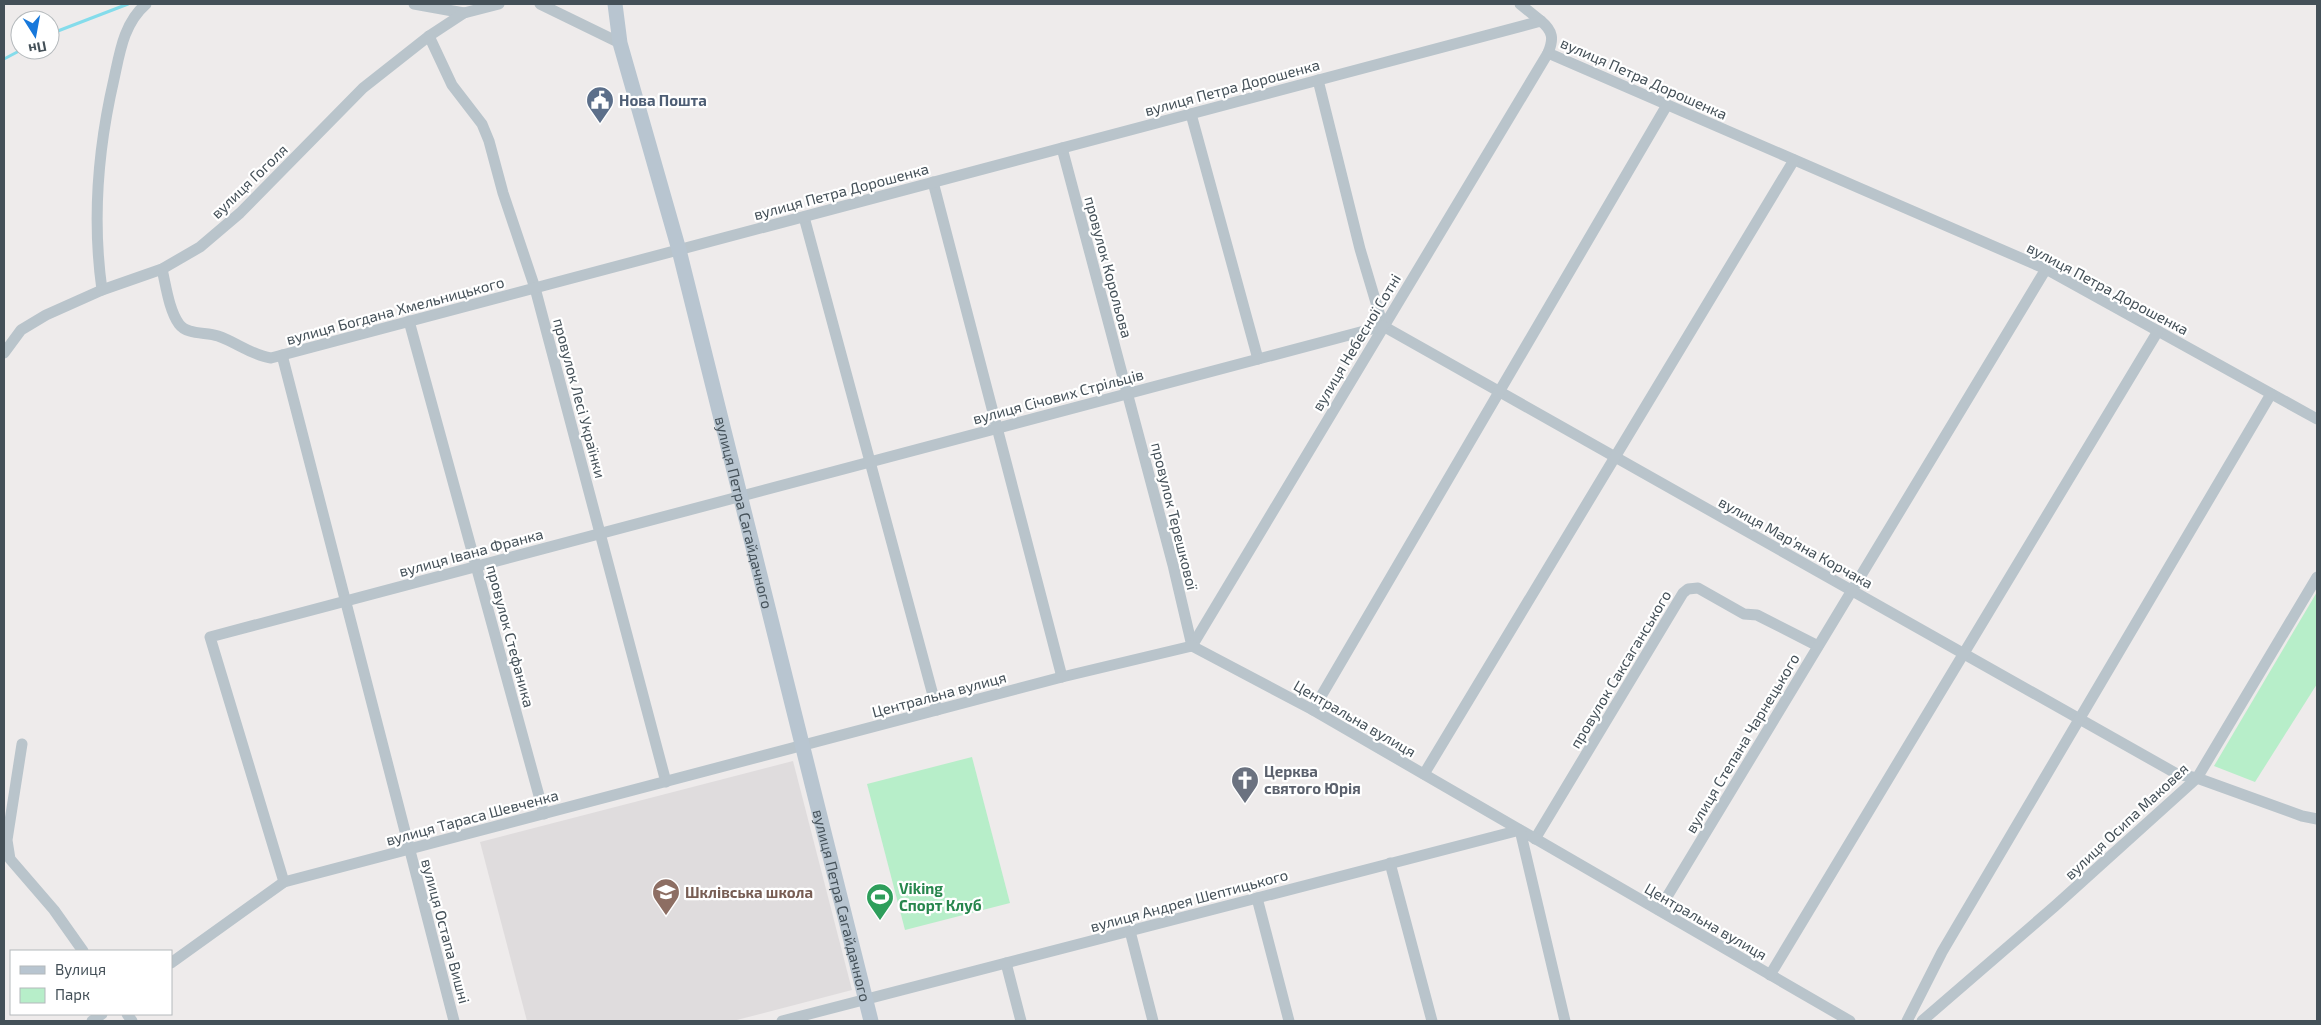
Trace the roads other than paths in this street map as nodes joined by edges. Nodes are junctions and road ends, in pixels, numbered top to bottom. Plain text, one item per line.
1 (146, 4) edge
2 (414, 4) edge
3 (499, 4) edge
4 (540, 4) edge
5 (615, 4) edge
6 (1520, 4) edge
7 (464, 13) junction
8 (1541, 20) junction
9 (429, 36) junction
10 (620, 43) junction
11 (1548, 54) junction
12 (1318, 80) junction
13 (1667, 105) junction
14 (1191, 114) junction
15 (1062, 148) junction
16 (1794, 160) junction
17 (933, 182) junction
18 (804, 217) junction
19 (680, 250) junction
20 (162, 269) junction
21 (2046, 269) junction
22 (535, 288) junction
23 (102, 290) junction
24 (409, 322) junction
25 (1383, 326) junction
26 (21, 330) junction
27 (2158, 331) junction
28 (4, 337) edge
29 (4, 353) edge
30 (282, 355) junction
31 (1258, 359) junction
32 (1499, 391) junction
33 (1127, 394) junction
34 (2271, 394) junction
35 (2317, 418) edge
36 (997, 428) junction
37 (1615, 457) junction
38 (870, 462) junction
39 (741, 496) junction
40 (600, 534) junction
41 (476, 567) junction
42 (2317, 577) edge
43 (1852, 590) junction
44 (345, 601) junction
45 (1192, 646) junction
46 (1818, 646) junction
47 (1964, 654) junction
48 (1062, 678) junction
49 (938, 710) junction
50 (1312, 710) junction
51 (2079, 719) junction
52 (22, 744) dead end
53 (802, 745) junction
54 (1424, 774) junction
55 (2197, 778) junction
56 (666, 782) junction
57 (544, 814) junction
58 (2317, 819) edge
59 (1520, 830) junction
60 (1535, 839) junction
61 (410, 849) junction
62 (1390, 863) junction
63 (284, 882) junction
64 (1258, 898) junction
65 (1659, 910) junction
66 (1130, 931) junction
67 (82, 950) edge
68 (172, 962) edge
69 (1006, 963) junction
70 (1770, 975) junction
71 (866, 1000) junction
72 (454, 1021) edge
73 (782, 1021) edge
74 (871, 1021) edge
75 (1021, 1021) edge
76 (1153, 1021) edge
77 (1289, 1021) edge
78 (1432, 1021) edge
79 (1565, 1021) edge
80 (1850, 1021) edge
81 (1907, 1021) edge
82 (1922, 1021) edge

1 - 23 street
2 - 7 street
3 - 7 street, вулиця Гоголя
4 - 10 street
5 - 10 street, вулиця Петра Сагайдачного
6 - 8 street
7 - 9 street, вулиця Гоголя
8 - 11 street, вулиця Петра Дорошенка
8 - 12 street, вулиця Петра Дорошенка
9 - 20 street, вулиця Гоголя
9 - 22 street, провулок Лесі Українки
10 - 19 street, вулиця Петра Сагайдачного
11 - 13 street, вулиця Петра Дорошенка
11 - 25 street, вулиця Небесної Сотні
12 - 14 street, вулиця Петра Дорошенка
12 - 25 street
13 - 16 street, вулиця Петра Дорошенка
13 - 32 street
14 - 15 street, вулиця Петра Дорошенка
14 - 31 street
15 - 17 street, вулиця Петра Дорошенка
15 - 33 street, провулок Корольова
16 - 21 street, вулиця Петра Дорошенка
16 - 37 street
17 - 18 street, вулиця Петра Дорошенка
17 - 36 street
18 - 19 street, вулиця Петра Дорошенка
18 - 38 street
19 - 22 street, вулиця Богдана Хмельницького
19 - 39 street, вулиця Петра Сагайдачного
20 - 23 street, вулиця Гоголя
20 - 30 street, вулиця Богдана Хмельницького
21 - 27 street, вулиця Петра Дорошенка
21 - 43 street, вулиця Степана Чарнецького
22 - 24 street, вулиця Богдана Хмельницького
22 - 40 street, провулок Лесі Українки
23 - 26 street, вулиця Гоголя
24 - 30 street, вулиця Богдана Хмельницького
24 - 41 street, провулок Стефаника
25 - 31 street, вулиця Січових Стрільців
25 - 32 street, вулиця Мар'яна Корчака
25 - 45 street, вулиця Небесної Сотні
26 - 28 street
26 - 29 street, вулиця Гоголя
27 - 34 street, вулиця Петра Дорошенка
27 - 47 street
30 - 44 street, вулиця Остапа Вишні
31 - 33 street, вулиця Січових Стрільців
32 - 37 street, вулиця Мар'яна Корчака
32 - 50 street
33 - 36 street, вулиця Січових Стрільців
33 - 45 street, провулок Терешкової
34 - 35 street, вулиця Петра Дорошенка
34 - 51 street
36 - 38 street, вулиця Січових Стрільців
36 - 48 street
37 - 43 street, вулиця Мар'яна Корчака
37 - 54 street
38 - 39 street, вулиця Січових Стрільців
38 - 49 street
39 - 40 street, вулиця Івана Франка
39 - 53 street, вулиця Петра Сагайдачного
40 - 41 street, вулиця Івана Франка
40 - 56 street, провулок Лесі Українки
41 - 44 street, вулиця Івана Франка
41 - 57 street, провулок Стефаника
42 - 55 street, вулиця Осипа Маковея
43 - 46 street, вулиця Степана Чарнецького
43 - 47 street, вулиця Мар'яна Корчака
44 - 61 street, вулиця Остапа Вишні
44 - 63 street, вулиця Івана Франка
45 - 48 street, Центральна вулиця
45 - 50 street, Центральна вулиця
46 - 60 street, провулок Саксаганського
46 - 65 street, вулиця Степана Чарнецького
47 - 51 street, вулиця Мар'яна Корчака
47 - 70 street
48 - 49 street, Центральна вулиця
49 - 53 street, Центральна вулиця
50 - 54 street, Центральна вулиця
51 - 55 street, вулиця Мар'яна Корчака
51 - 81 street
52 - 67 street
53 - 56 street, вулиця Тараса Шевченка
53 - 71 street, вулиця Петра Сагайдачного
54 - 59 street, Центральна вулиця
55 - 58 street, вулиця Мар'яна Корчака
55 - 82 street, вулиця Осипа Маковея
56 - 57 street, вулиця Тараса Шевченка
57 - 61 street, вулиця Тараса Шевченка
59 - 60 street, Центральна вулиця
59 - 62 street, вулиця Андрея Шептицького
59 - 79 street
60 - 65 street, Центральна вулиця
61 - 63 street, вулиця Тараса Шевченка
61 - 72 street, вулиця Остапа Вишні
62 - 64 street, вулиця Андрея Шептицького
62 - 78 street
63 - 68 street, вулиця Тараса Шевченка
64 - 66 street, вулиця Андрея Шептицького
64 - 77 street
65 - 70 street, Центральна вулиця
66 - 69 street, вулиця Андрея Шептицького
66 - 76 street
69 - 71 street, вулиця Андрея Шептицького
69 - 75 street
70 - 80 street, Центральна вулиця
71 - 73 street, вулиця Андрея Шептицького
71 - 74 street, вулиця Петра Сагайдачного

